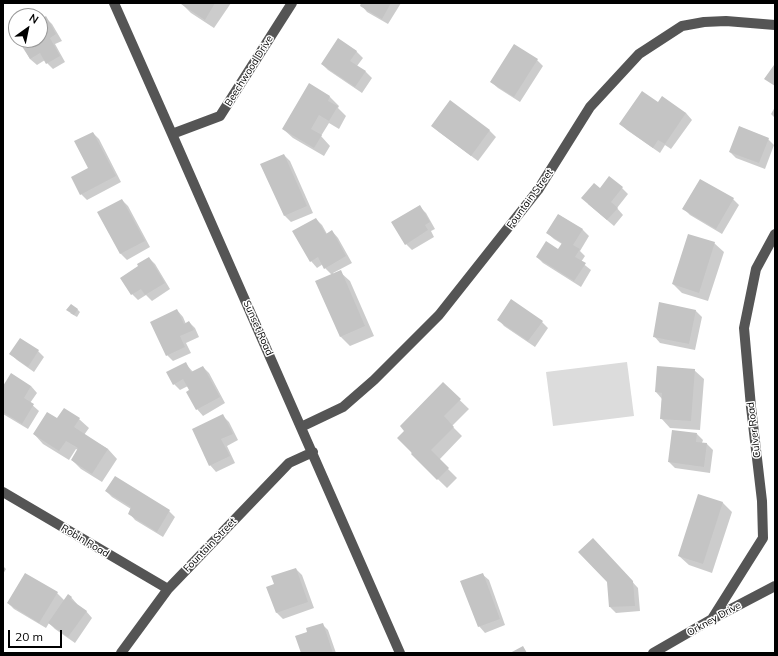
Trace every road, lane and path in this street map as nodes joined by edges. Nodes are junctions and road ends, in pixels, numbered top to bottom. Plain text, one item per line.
1 (114, 3) edge
2 (292, 3) edge
3 (775, 25) edge
4 (172, 134) junction
5 (775, 234) edge
6 (302, 427) junction
7 (313, 452) junction
8 (3, 492) edge
9 (775, 586) edge
10 (168, 589) junction
11 (712, 619) junction
12 (121, 653) edge
13 (400, 653) edge
14 (653, 653) edge

1 - 4 street, Sunset Road
2 - 4 street, Beechwood Drive
3 - 6 street, Fountain Street
4 - 6 street, Sunset Road
5 - 11 street, Culver Road
6 - 7 street, Sunset Road
7 - 10 street, Fountain Street
7 - 13 street, Sunset Road
8 - 10 street, Robin Road
9 - 11 street, Orkney Drive
10 - 12 street, Fountain Street
11 - 14 street, Orkney Drive

